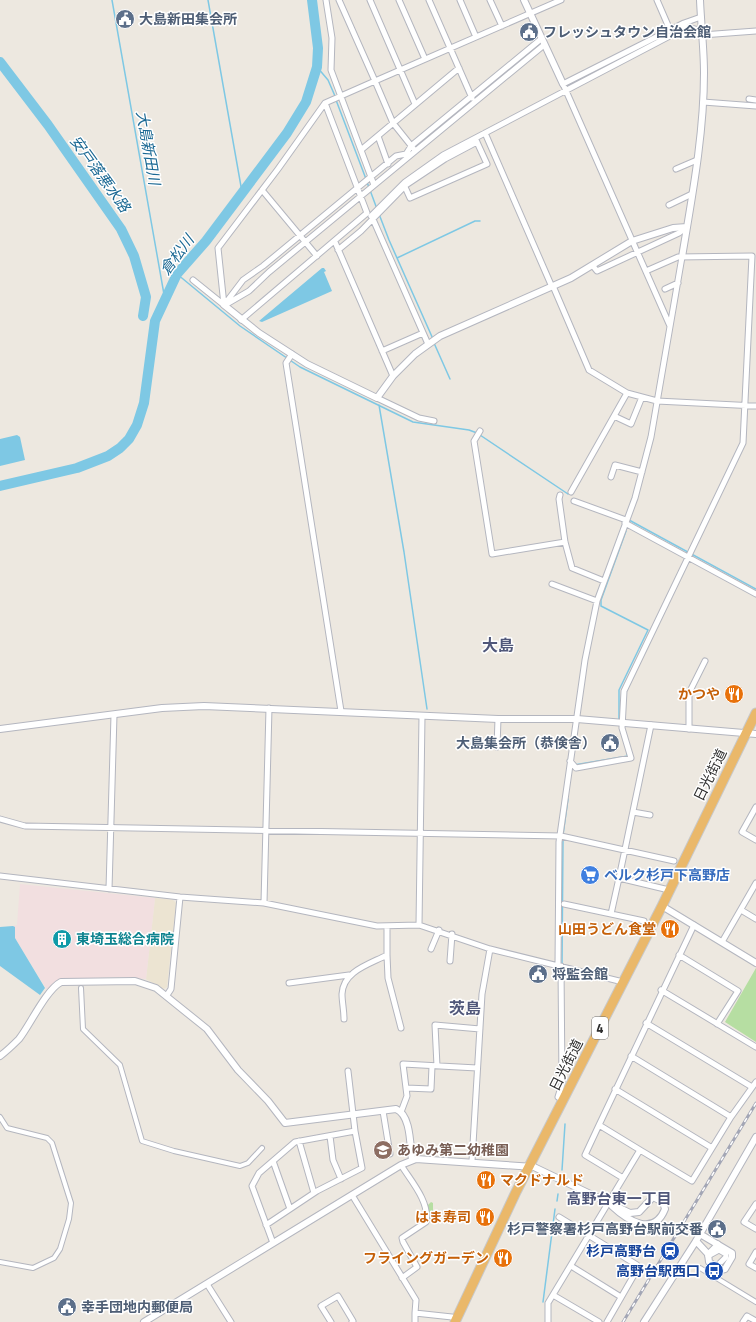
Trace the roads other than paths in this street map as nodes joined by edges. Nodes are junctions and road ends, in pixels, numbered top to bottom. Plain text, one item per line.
1 (326, 0) edge
2 (339, 0) edge
3 (370, 0) edge
4 (399, 0) edge
5 (429, 0) edge
6 (460, 0) edge
7 (490, 0) edge
8 (524, 0) edge
9 (561, 0) edge
10 (657, 0) edge
11 (700, 0) edge
12 (530, 13) junction
13 (701, 17) junction
14 (502, 26) junction
15 (670, 30) junction
16 (756, 31) edge
17 (702, 33) junction
18 (476, 37) junction
19 (543, 42) junction
20 (450, 48) junction
21 (425, 59) junction
22 (459, 68) junction
23 (400, 70) junction
24 (375, 81) junction
25 (563, 84) junction
26 (567, 91) junction
27 (340, 96) junction
28 (472, 96) junction
29 (749, 99) dead end
30 (756, 100) edge
31 (325, 102) junction
32 (474, 102) junction
33 (703, 102) junction
34 (415, 104) junction
35 (756, 106) edge
36 (393, 123) junction
37 (485, 133) junction
38 (378, 136) junction
39 (476, 140) junction
40 (411, 146) junction
41 (361, 150) junction
42 (416, 150) junction
43 (396, 156) junction
44 (697, 160) junction
45 (402, 163) junction
46 (388, 164) junction
47 (676, 169) dead end
48 (371, 177) junction
49 (374, 185) junction
50 (405, 187) junction
51 (357, 189) junction
52 (262, 190) junction
53 (692, 194) junction
54 (360, 197) junction
55 (669, 205) dead end
56 (371, 216) junction
57 (687, 228) junction
58 (300, 235) junction
59 (632, 241) junction
60 (306, 242) junction
61 (335, 242) junction
62 (338, 250) junction
63 (637, 252) junction
64 (317, 256) junction
65 (754, 256) edge
66 (682, 257) junction
67 (593, 266) junction
68 (646, 271) junction
69 (193, 280) dead end
70 (678, 283) junction
71 (552, 287) junction
72 (665, 289) dead end
73 (224, 305) junction
74 (242, 320) junction
75 (749, 321) junction
76 (756, 322) edge
77 (670, 327) junction
78 (424, 333) junction
79 (428, 344) junction
80 (382, 351) junction
81 (292, 354) junction
82 (393, 376) junction
83 (628, 393) junction
84 (642, 397) junction
85 (377, 398) junction
86 (657, 401) junction
87 (745, 406) junction
88 (756, 406) edge
89 (614, 416) junction
90 (434, 421) dead end
91 (480, 431) dead end
92 (642, 472) junction
93 (611, 477) dead end
94 (571, 492) dead end
95 (560, 495) dead end
96 (574, 501) dead end
97 (625, 521) junction
98 (565, 542) junction
99 (688, 557) junction
100 (604, 581) junction
101 (552, 584) dead end
102 (756, 594) edge
103 (597, 601) junction
104 (705, 661) dead end
105 (268, 708) junction
106 (340, 712) junction
107 (756, 713) edge
108 (114, 715) junction
109 (422, 716) junction
110 (498, 719) junction
111 (577, 719) junction
112 (623, 722) junction
113 (651, 725) junction
114 (0, 729) edge
115 (689, 729) junction
116 (746, 734) junction
117 (756, 734) edge
118 (497, 747) dead end
119 (570, 761) junction
120 (756, 807) edge
121 (633, 812) junction
122 (650, 815) dead end
123 (0, 819) edge
124 (112, 828) junction
125 (265, 830) junction
126 (421, 833) junction
127 (561, 836) junction
128 (756, 840) edge
129 (625, 850) junction
130 (674, 861) dead end
131 (0, 876) edge
132 (619, 878) junction
133 (756, 883) edge
134 (109, 889) junction
135 (669, 890) junction
136 (180, 897) junction
137 (264, 903) junction
138 (564, 904) dead end
139 (662, 906) junction
140 (741, 910) junction
141 (611, 914) junction
142 (756, 920) edge
143 (644, 921) dead end
144 (419, 924) junction
145 (694, 925) junction
146 (387, 926) junction
147 (439, 930) junction
148 (452, 934) junction
149 (722, 942) junction
150 (431, 949) dead end
151 (490, 949) junction
152 (387, 955) junction
153 (679, 955) junction
154 (450, 961) dead end
155 (756, 963) edge
156 (559, 965) junction
157 (349, 975) junction
158 (81, 981) junction
159 (623, 982) junction
160 (289, 983) dead end
161 (81, 988) joint
162 (662, 990) junction
163 (167, 995) junction
164 (344, 1019) dead end
165 (646, 1023) junction
166 (717, 1024) junction
167 (400, 1028) dead end
168 (480, 1028) junction
169 (756, 1047) edge
170 (0, 1056) edge
171 (631, 1056) junction
172 (435, 1066) junction
173 (478, 1068) junction
174 (348, 1071) dead end
175 (756, 1082) edge
176 (752, 1087) junction
177 (406, 1088) junction
178 (615, 1089) junction
179 (564, 1100) junction
180 (383, 1111) junction
181 (401, 1112) junction
182 (354, 1114) junction
183 (731, 1117) junction
184 (0, 1118) edge
185 (599, 1125) junction
186 (355, 1131) junction
187 (330, 1136) junction
188 (756, 1137) edge
189 (299, 1141) junction
190 (262, 1148) dead end
191 (712, 1148) junction
192 (640, 1150) junction
193 (390, 1154) dead end
194 (412, 1160) junction
195 (273, 1161) junction
196 (472, 1161) junction
197 (401, 1165) junction
198 (529, 1166) junction
199 (623, 1178) junction
200 (341, 1179) junction
201 (314, 1193) junction
202 (352, 1195) junction
203 (756, 1204) edge
204 (610, 1205) junction
205 (290, 1209) junction
206 (641, 1210) junction
207 (559, 1217) dead end
208 (644, 1224) junction
209 (266, 1225) junction
210 (756, 1229) edge
211 (700, 1234) junction
212 (589, 1235) junction
213 (696, 1241) junction
214 (273, 1243) junction
215 (718, 1244) junction
216 (756, 1252) edge
217 (708, 1255) junction
218 (0, 1262) edge
219 (571, 1266) junction
220 (716, 1267) junction
221 (700, 1268) dead end
222 (756, 1268) edge
223 (402, 1278) junction
224 (208, 1284) junction
225 (553, 1294) junction
226 (621, 1297) junction
227 (756, 1302) edge
228 (415, 1313) junction
229 (456, 1321) edge
230 (756, 1321) edge
231 (144, 1322) edge
232 (231, 1322) edge
233 (331, 1322) edge
234 (352, 1322) edge
235 (415, 1322) edge
236 (548, 1322) edge
237 (598, 1322) edge
238 (607, 1322) edge
239 (644, 1322) edge
240 (743, 1322) edge

1 - 27 street
2 - 24 street
3 - 23 street
4 - 21 street
5 - 20 street
6 - 18 street
7 - 14 street
8 - 12 street
9 - 12 street
10 - 15 street
11 - 13 street
12 - 14 street
12 - 19 street
13 - 15 street
13 - 17 street
14 - 18 street
15 - 25 street
16 - 17 street
17 - 26 street
17 - 33 street
18 - 20 street
19 - 25 street
19 - 28 street
19 - 32 street
20 - 21 street
20 - 22 street
21 - 23 street
22 - 28 street
22 - 34 street
23 - 24 street
23 - 34 street
24 - 27 street
24 - 36 street
25 - 26 street
26 - 37 street
26 - 59 street
27 - 31 street
27 - 41 street
28 - 32 street
28 - 40 street
29 - 30 street
31 - 51 street
31 - 52 street
32 - 42 street
33 - 35 street
33 - 44 street
34 - 36 street
36 - 38 street
36 - 40 street
37 - 39 street
37 - 71 street
38 - 41 street
38 - 46 street
39 - 50 street
39 - 50 street
39 - 56 street
40 - 42 street
40 - 43 street
41 - 48 street
42 - 45 street
43 - 45 street
43 - 46 street
44 - 47 street
44 - 53 street
45 - 49 street
46 - 48 street
48 - 49 street
48 - 51 street
49 - 54 street
50 - 56 street
51 - 54 street
51 - 58 street
52 - 58 street
52 - 73 street
53 - 55 street
53 - 57 street
54 - 56 street
54 - 60 street
56 - 61 street
56 - 62 street
56 - 78 street
57 - 59 street
57 - 63 street
57 - 66 street
58 - 60 street
58 - 73 street
59 - 63 street
59 - 67 street
60 - 64 street
60 - 73 street
61 - 62 street
61 - 64 street
62 - 80 street
63 - 67 street
63 - 68 street
64 - 74 street
65 - 66 street
65 - 75 street
66 - 68 street
66 - 70 street
67 - 71 street
68 - 77 street
69 - 73 street
70 - 72 street
70 - 77 street
71 - 79 street
71 - 83 street
73 - 74 street
74 - 81 street
75 - 76 street
75 - 87 street
77 - 86 street
78 - 79 street
78 - 80 street
79 - 82 street
80 - 82 street
81 - 85 street
81 - 106 street
82 - 85 street
83 - 84 street
83 - 89 street
84 - 86 street
84 - 89 street
85 - 90 street
86 - 87 street
86 - 92 street
87 - 88 street
87 - 99 street
89 - 94 street
91 - 98 street
92 - 93 street
92 - 97 street
95 - 98 street
96 - 97 street
97 - 99 street
97 - 100 street
98 - 100 street
99 - 102 street
99 - 112 street
100 - 103 street
101 - 103 street
103 - 111 street
104 - 115 street
105 - 106 street
105 - 108 street
105 - 125 street
106 - 109 street
107 - 116 highway, 日光街道 / 4
108 - 114 street
108 - 124 street
109 - 110 street
109 - 126 street
110 - 111 street
110 - 118 street
111 - 112 street
111 - 119 street
112 - 113 street
112 - 119 street
113 - 115 street
113 - 121 street
115 - 116 street
116 - 117 street
116 - 135 highway, 日光街道 / 4
119 - 127 street
120 - 128 street
121 - 122 street
121 - 129 street
123 - 124 street
124 - 125 street
124 - 134 street
125 - 126 street
125 - 137 street
126 - 127 street
126 - 144 street
127 - 129 street
127 - 156 street
129 - 130 street
129 - 132 street
131 - 134 street
132 - 135 street
132 - 141 street
133 - 140 street
134 - 136 street
135 - 139 highway, 日光街道 / 4
136 - 137 street
136 - 163 street
137 - 146 street
138 - 141 street
139 - 145 street
139 - 159 highway, 日光街道 / 4
140 - 142 street
140 - 149 street
141 - 143 street
144 - 146 street
144 - 147 street
145 - 149 street
145 - 153 street
146 - 152 street
147 - 148 street
147 - 150 street
148 - 151 street
148 - 154 street
149 - 155 street
151 - 156 street
151 - 168 street
152 - 157 street
152 - 167 street
153 - 162 street
153 - 166 street
156 - 159 street
156 - 179 street
157 - 160 street
157 - 164 street
158 - 161 street
158 - 163 street
158 - 170 street
159 - 179 highway, 日光街道 / 4
161 - 190 street
162 - 165 street
162 - 166 street
163 - 182 street
165 - 171 street
165 - 176 street
166 - 169 street
168 - 172 street
168 - 173 street
171 - 178 street
171 - 183 street
172 - 173 street
172 - 177 street
172 - 177 street
173 - 196 street
174 - 182 street
175 - 176 street
176 - 183 street
177 - 181 street
178 - 185 street
178 - 191 street
179 - 198 highway, 日光街道 / 4
180 - 181 street
180 - 182 street
180 - 193 street
181 - 194 street
182 - 186 street
183 - 191 street
184 - 218 street
185 - 192 street
185 - 199 street
186 - 187 street
186 - 200 street
187 - 189 street
187 - 200 street
188 - 211 street
189 - 195 street
189 - 201 street
191 - 192 street
192 - 199 street
194 - 196 street
194 - 197 street
195 - 205 street
195 - 209 street
196 - 198 street
197 - 202 street
197 - 223 street
198 - 204 street
198 - 229 highway, 日光街道 / 4
199 - 204 street
200 - 201 street
201 - 205 street
202 - 214 street
202 - 223 street
203 - 210 street
204 - 206 street
204 - 208 street
204 - 212 street
205 - 209 street
206 - 208 street
206 - 208 street
207 - 212 street
209 - 214 street
211 - 213 street
211 - 215 street
212 - 219 street
212 - 226 street
213 - 217 street
213 - 239 street
214 - 224 street
215 - 217 street
215 - 220 street
216 - 222 street
217 - 220 street
217 - 220 street
219 - 225 street
219 - 226 street
221 - 227 street
223 - 228 street
224 - 231 street
224 - 232 street
225 - 236 street
225 - 237 street
226 - 238 street
228 - 229 street
228 - 235 street
230 - 240 street
233 - 234 street

